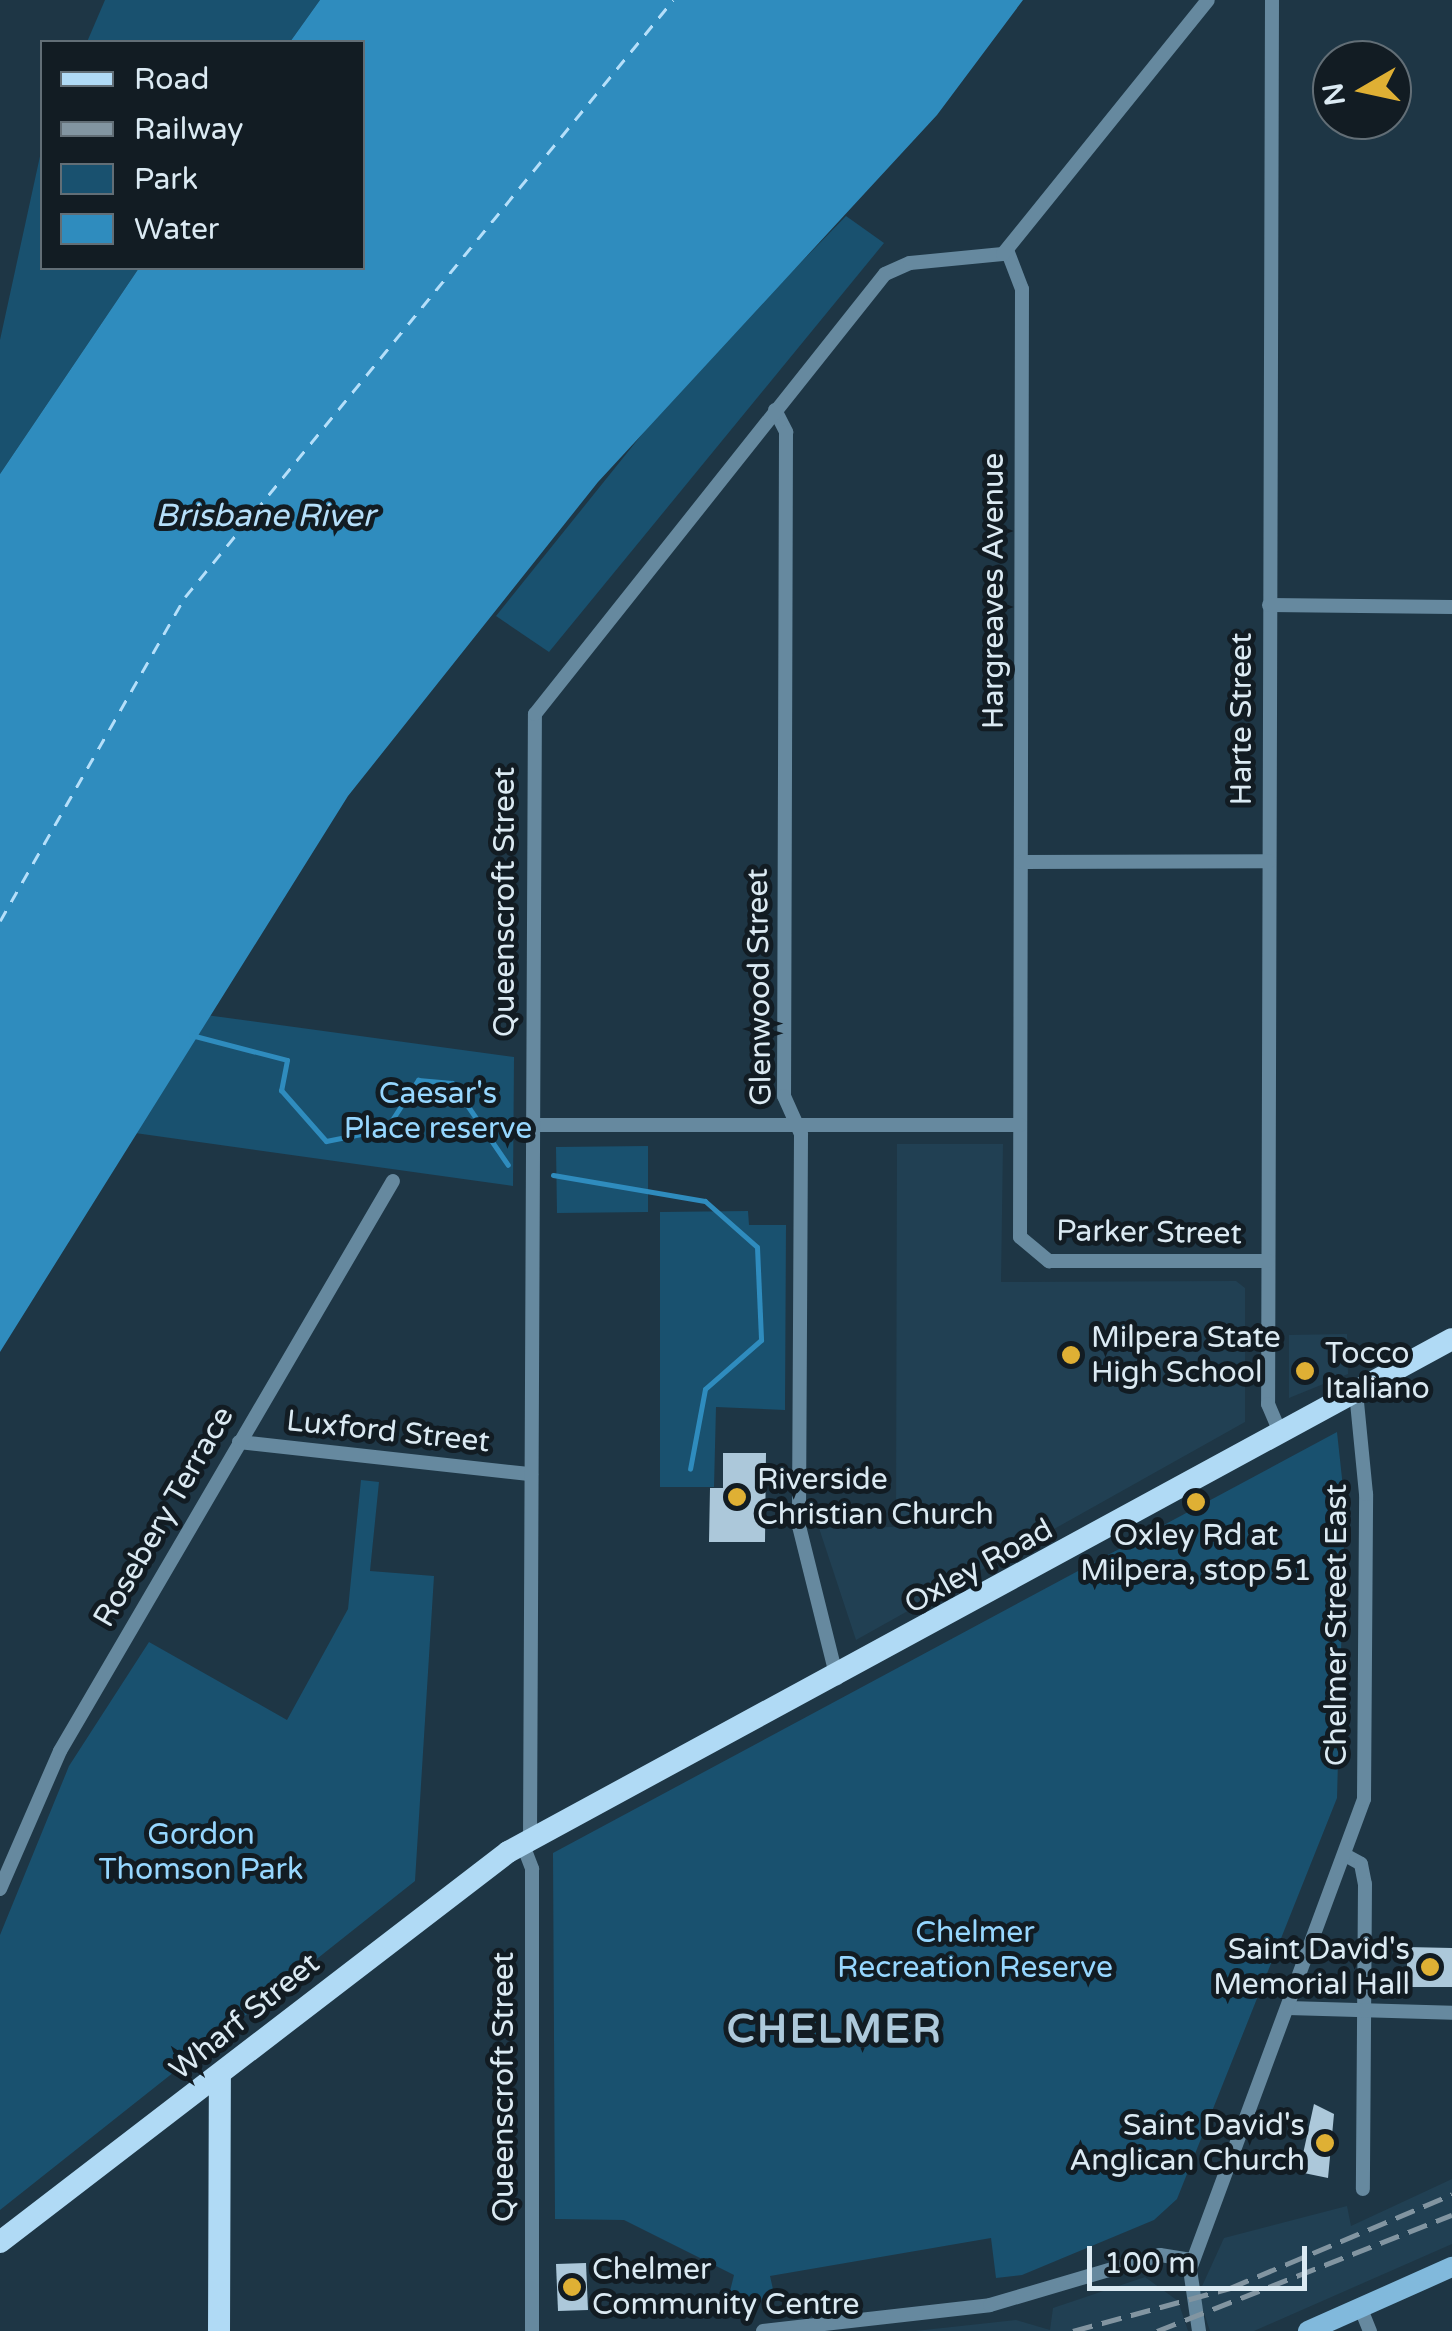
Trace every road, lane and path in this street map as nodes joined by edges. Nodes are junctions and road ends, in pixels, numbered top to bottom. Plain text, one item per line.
1 (1208, 0) edge
2 (1272, 0) edge
3 (1006, 250) junction
4 (775, 410) junction
5 (1269, 605) junction
6 (1452, 607) edge
7 (1021, 862) junction
8 (1269, 862) junction
9 (532, 1125) junction
10 (794, 1125) junction
11 (1020, 1125) junction
12 (393, 1181) dead end
13 (1030, 1254) joint
14 (1268, 1262) junction
15 (1452, 1339) edge
16 (1356, 1392) junction
17 (1281, 1435) junction
18 (239, 1442) junction
19 (531, 1474) junction
20 (838, 1678) junction
21 (526, 1843) junction
22 (1345, 1856) junction
23 (0, 1889) edge
24 (1288, 2008) junction
25 (1364, 2013) junction
26 (1452, 2013) edge
27 (220, 2077) junction
28 (1363, 2189) dead end
29 (0, 2242) edge
30 (1193, 2260) junction
31 (1452, 2266) edge
32 (1361, 2308) junction
33 (219, 2331) edge
34 (532, 2331) edge
35 (763, 2331) edge
36 (1198, 2331) edge
37 (1308, 2331) edge
38 (1370, 2331) edge

1 - 3 street
2 - 5 street, Harte Street
3 - 4 street, Queenscroft Street
3 - 7 street, Hargreaves Avenue
4 - 9 street, Queenscroft Street
4 - 10 street, Glenwood Street
5 - 6 street
5 - 8 street, Harte Street
7 - 8 street
7 - 11 street, Hargreaves Avenue
8 - 14 street, Harte Street
9 - 10 street
9 - 19 street, Queenscroft Street
10 - 11 street
10 - 20 street, Glenwood Street
11 - 13 street, Hargreaves Avenue
12 - 18 street, Rosebery Terrace
13 - 14 street, Parker Street
14 - 17 street, Harte Street
15 - 16 main road, Oxley Road
16 - 17 main road, Oxley Road
16 - 22 street, Chelmer Street East
17 - 20 main road, Oxley Road
18 - 19 street, Luxford Street
18 - 23 street, Rosebery Terrace
19 - 21 street, Queenscroft Street
20 - 21 main road, Oxley Road
21 - 27 main road, Wharf Street
21 - 34 street, Queenscroft Street
22 - 24 street, Chelmer Street East
22 - 25 street
24 - 25 street
24 - 30 street, Chelmer Street East
25 - 26 street
25 - 28 street
27 - 29 main road, Wharf Street
27 - 33 main road
30 - 35 street
30 - 36 street, Chelmer Street East
31 - 32 main road
32 - 37 main road
32 - 38 street

